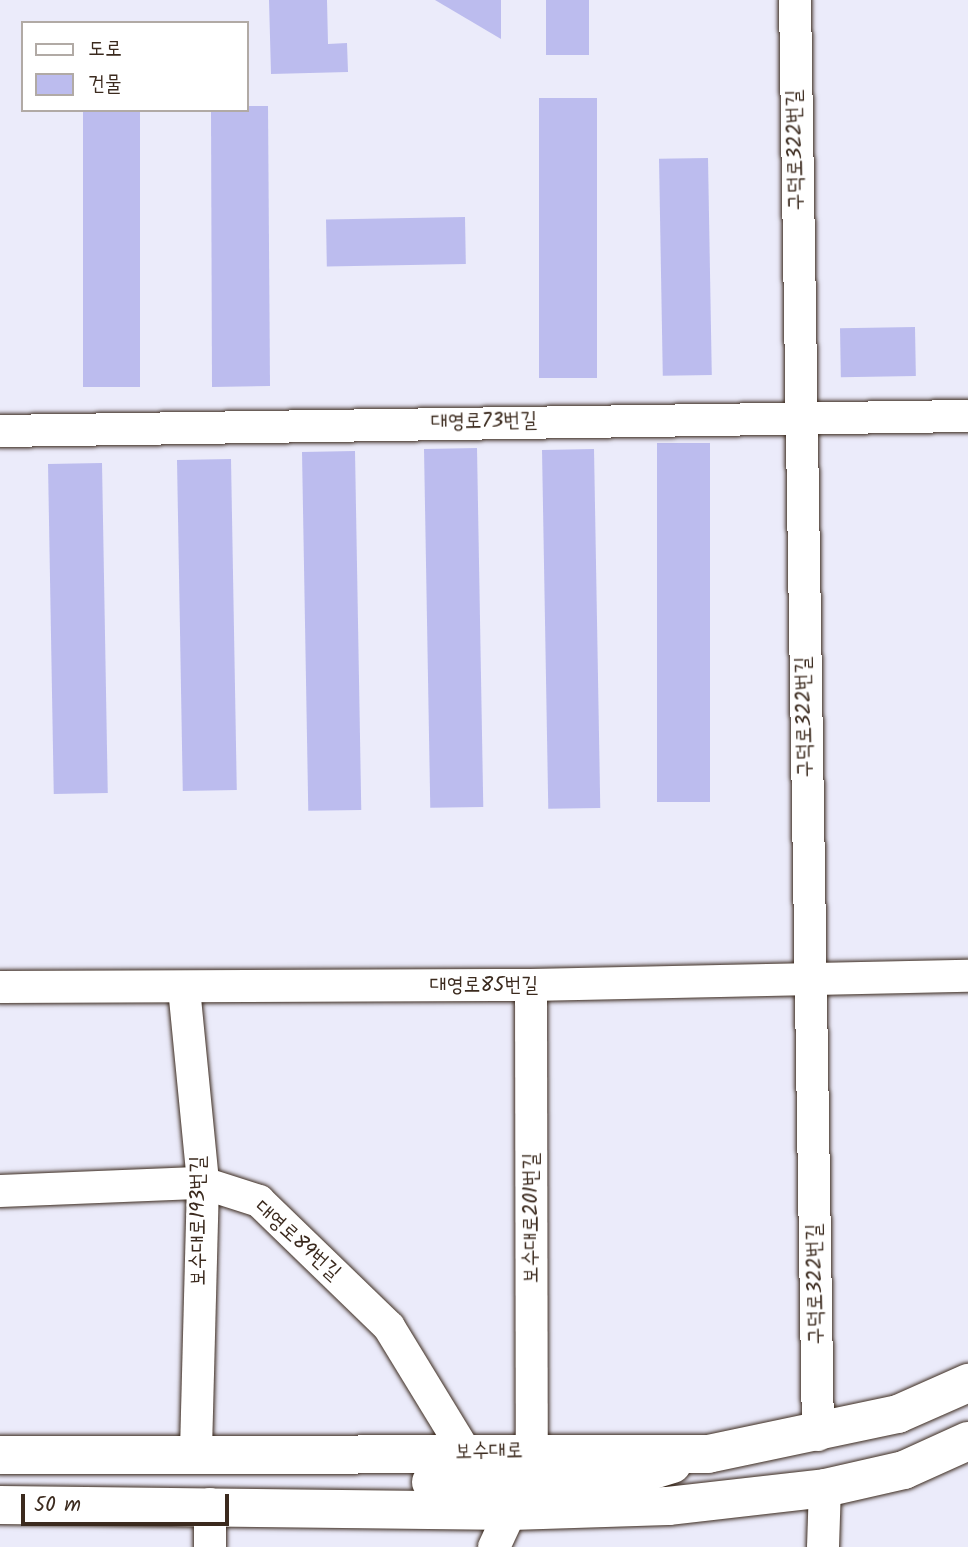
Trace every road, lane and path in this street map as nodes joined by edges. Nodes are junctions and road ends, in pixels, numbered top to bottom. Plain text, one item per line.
1 (795, 0) edge
2 (968, 416) edge
3 (799, 417) junction
4 (0, 431) edge
5 (968, 976) edge
6 (810, 979) junction
7 (531, 985) junction
8 (0, 987) edge
9 (184, 988) junction
10 (203, 1183) junction
11 (0, 1191) edge
12 (968, 1383) edge
13 (818, 1435) junction
14 (968, 1441) edge
15 (532, 1451) junction
16 (466, 1453) junction
17 (708, 1454) junction
18 (0, 1455) edge
19 (196, 1455) junction
20 (0, 1478) edge
21 (825, 1488) junction
22 (210, 1504) junction
23 (0, 1505) edge
24 (510, 1511) junction
25 (210, 1547) edge
26 (494, 1547) edge
27 (823, 1547) edge

1 - 3 street, 구덕로322번길
2 - 3 street, 대영로73번길
3 - 4 street, 대영로73번길
3 - 6 street, 구덕로322번길
5 - 6 street, 대영로85번길
6 - 7 street, 대영로85번길
6 - 13 street, 구덕로322번길
7 - 9 street, 대영로85번길
7 - 15 street, 보수대로201번길
8 - 9 street, 대영로85번길
9 - 10 street, 보수대로193번길
10 - 11 street, 대영로89번길
10 - 16 street, 대영로89번길
10 - 19 street, 보수대로193번길
12 - 13 main road, 보수대로
13 - 17 main road, 보수대로
14 - 21 main road
15 - 16 main road, 보수대로
15 - 17 main road, 보수대로
16 - 19 main road, 보수대로
17 - 20 main road
18 - 19 main road, 보수대로
21 - 24 main road
21 - 27 street
22 - 23 main road
22 - 24 main road
22 - 25 street
24 - 26 street

